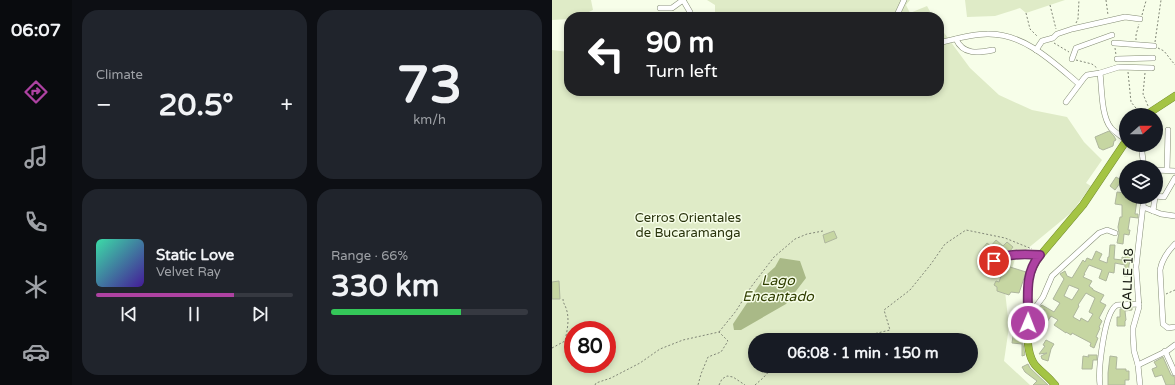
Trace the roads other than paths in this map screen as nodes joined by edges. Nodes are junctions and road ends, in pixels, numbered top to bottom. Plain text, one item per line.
1 (683, 0) edge
2 (904, 0) edge
3 (660, 8) dead end
4 (690, 12) dead end
5 (898, 12) edge
6 (1140, 19) dead end
7 (1112, 35) dead end
8 (956, 39) junction
9 (944, 42) edge
10 (1114, 43) dead end
11 (1154, 46) road end
12 (993, 50) dead end
13 (1036, 50) junction
14 (1072, 56) road end
15 (1152, 58) dead end
16 (1117, 59) dead end
17 (1149, 68) road end
18 (1100, 73) junction
19 (1079, 84) junction
20 (1175, 96) edge
21 (1066, 102) dead end
22 (1157, 108) edge
23 (1168, 130) dead end
24 (1119, 136) edge
25 (1119, 151) edge
26 (1163, 170) edge
27 (1167, 170) junction
28 (1175, 171) edge
29 (1175, 178) edge
30 (1163, 197) edge
31 (1143, 204) edge
32 (1154, 204) edge
33 (1143, 207) junction
34 (1153, 211) junction
35 (1175, 216) edge
36 (1115, 233) dead end
37 (1175, 244) edge
38 (1041, 254) junction
39 (984, 271) dead end
40 (1139, 304) junction
41 (1028, 314) junction
42 (1175, 327) edge
43 (1175, 345) edge
44 (1165, 352) junction
45 (1138, 365) junction
46 (1175, 373) edge
47 (1055, 385) edge
48 (1100, 385) edge
49 (1140, 385) edge

1 - 3 street
1 - 4 street
2 - 5 street
6 - 13 street
7 - 14 street
8 - 9 street
8 - 12 street
8 - 13 street
10 - 11 street
13 - 19 street
15 - 16 street
17 - 18 street
18 - 19 street
18 - 24 street
19 - 21 street
20 - 22 highway
23 - 27 street
25 - 38 highway
26 - 27 street
27 - 28 street
29 - 30 street
31 - 33 street, CALLE 18
32 - 34 street
33 - 34 street
33 - 40 street, CALLE 18
34 - 35 street
36 - 41 street
37 - 42 street
38 - 39 street
38 - 41 highway
40 - 45 street, CALLE 18
40 - 48 street
41 - 47 highway
43 - 44 street
44 - 45 street
44 - 46 street
45 - 49 street, CALLE 18

